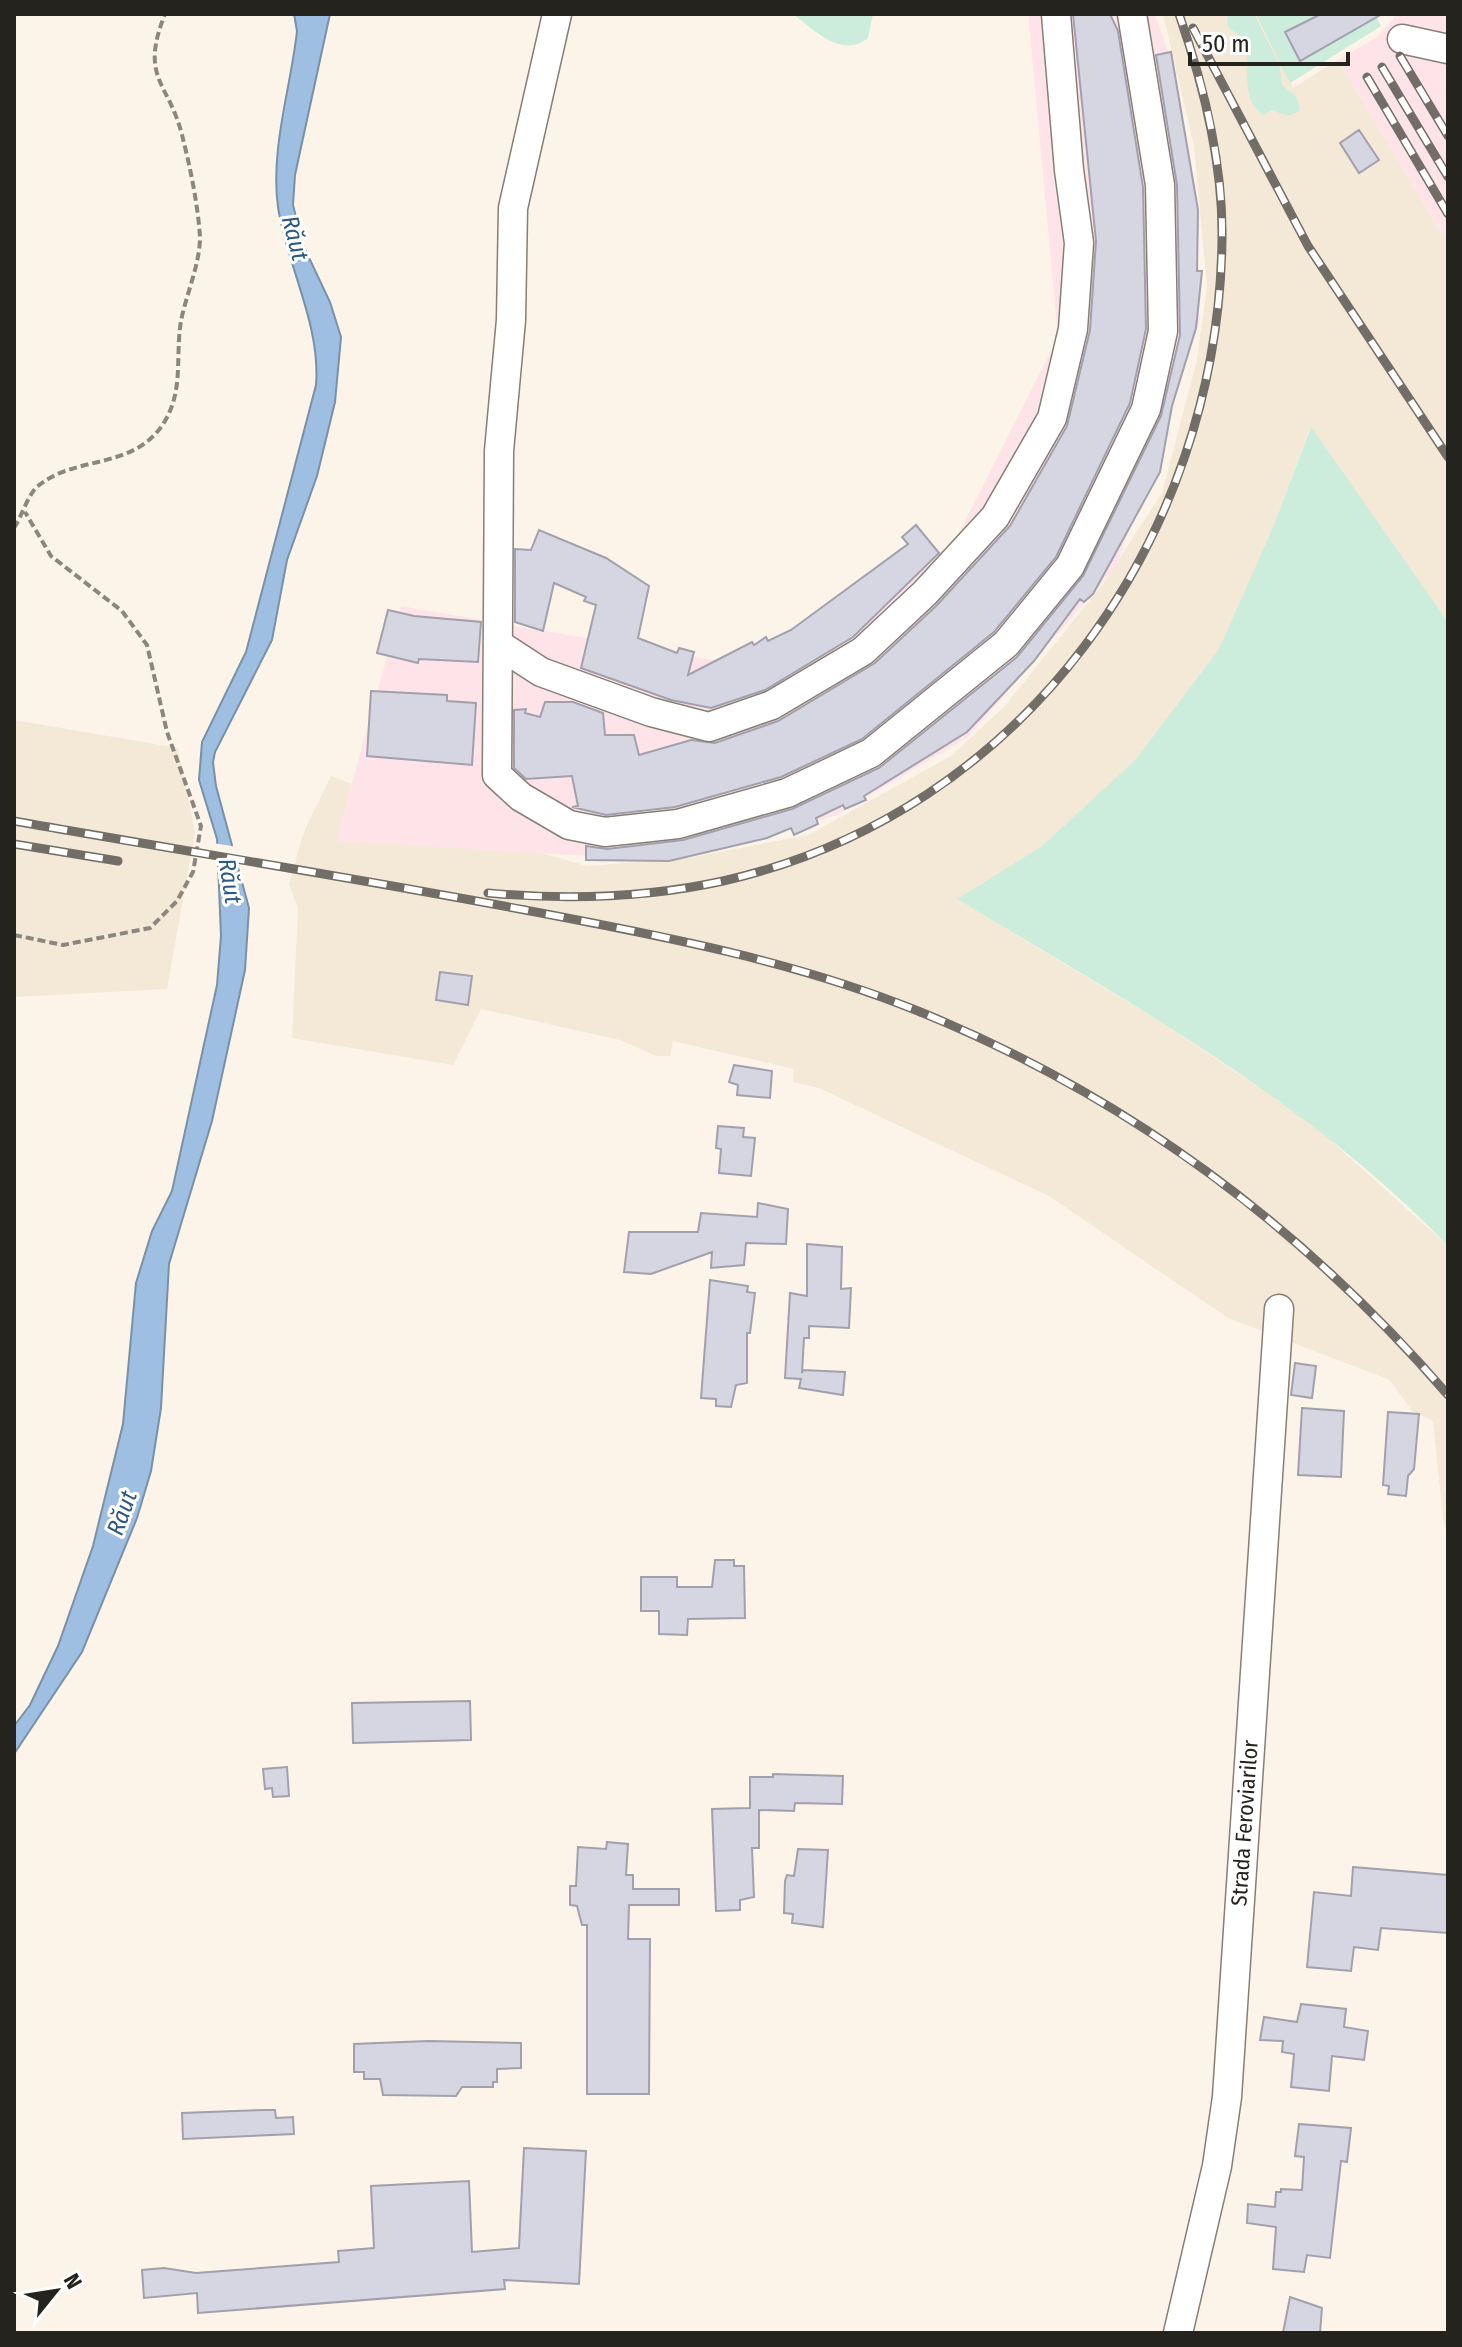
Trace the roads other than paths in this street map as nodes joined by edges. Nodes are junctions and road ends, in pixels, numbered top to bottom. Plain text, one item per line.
1 (557, 14) edge
2 (1056, 14) edge
3 (1132, 14) edge
4 (1402, 39) dead end
5 (1448, 49) edge
6 (498, 644) junction
7 (1279, 1309) dead end
8 (1178, 2333) edge

1 - 6 street
2 - 6 street
3 - 6 street
4 - 5 street
7 - 8 street, Strada Feroviarilor

